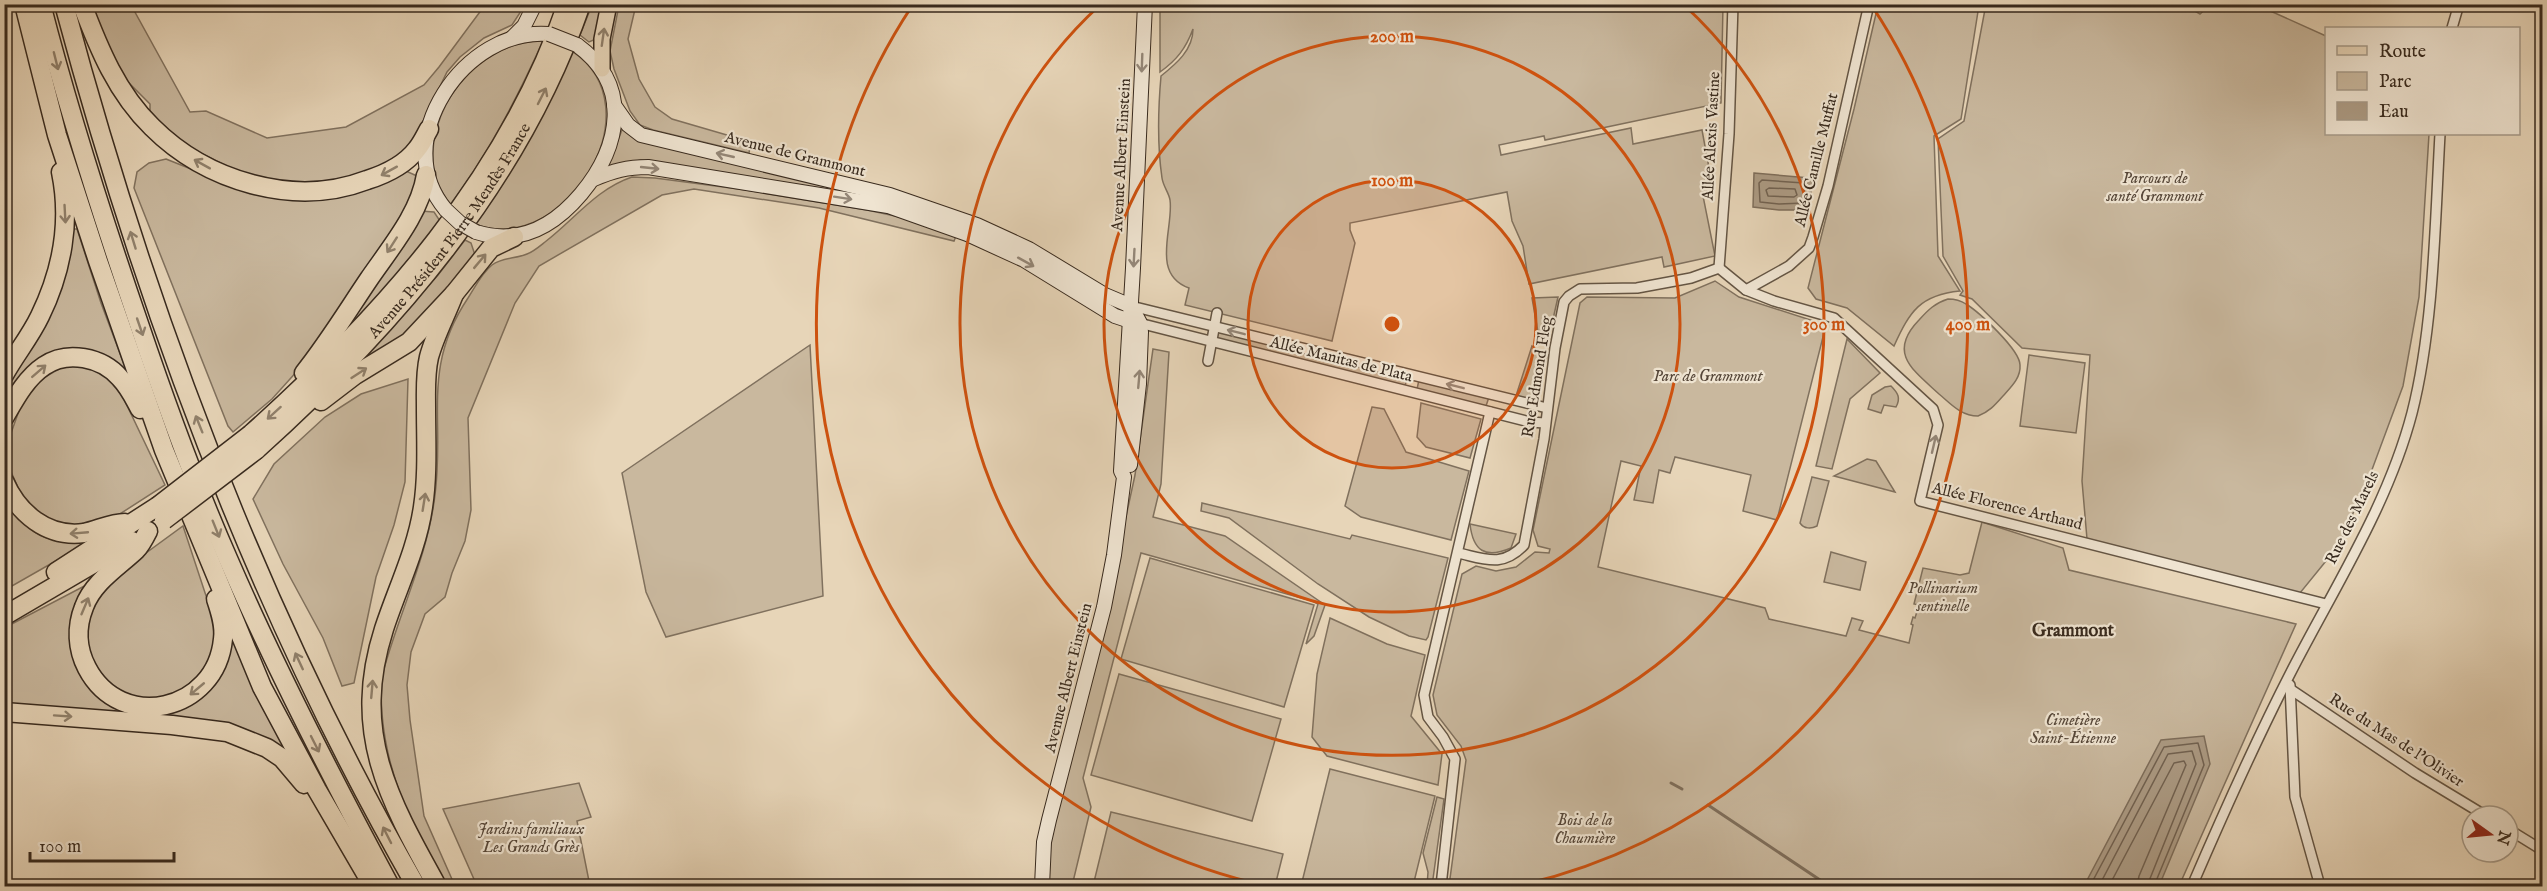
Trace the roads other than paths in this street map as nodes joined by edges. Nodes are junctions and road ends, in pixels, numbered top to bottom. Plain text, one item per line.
1 (24, 4) edge
2 (41, 4) edge
3 (64, 4) edge
4 (82, 4) edge
5 (535, 4) edge
6 (567, 4) edge
7 (581, 4) edge
8 (609, 4) edge
9 (1145, 4) edge
10 (1733, 4) edge
11 (1869, 4) edge
12 (2459, 4) edge
13 (2452, 27) edge
14 (512, 38) junction
15 (602, 69) junction
16 (614, 105) junction
17 (429, 129) junction
18 (57, 135) junction
19 (2440, 135) edge
20 (426, 175) junction
21 (594, 179) junction
22 (972, 230) junction
23 (514, 237) junction
24 (1719, 268) junction
25 (1133, 280) junction
26 (1746, 290) junction
27 (454, 294) junction
28 (1105, 295) junction
29 (1131, 306) junction
30 (1217, 313) dead end
31 (1135, 322) junction
32 (1214, 326) junction
33 (1211, 343) junction
34 (1208, 361) dead end
35 (4, 375) edge
36 (298, 392) junction
37 (1546, 408) junction
38 (1490, 412) junction
39 (4, 418) edge
40 (1545, 423) junction
41 (279, 429) junction
42 (253, 442) junction
43 (164, 450) junction
44 (4, 481) edge
45 (142, 526) junction
46 (204, 548) junction
47 (1458, 553) junction
48 (4, 603) edge
49 (2326, 604) junction
50 (4, 616) edge
51 (2290, 673) junction
52 (2290, 689) junction
53 (4, 712) edge
54 (2467, 804) edge
55 (2520, 836) edge
56 (346, 841) junction
57 (2542, 850) edge
58 (373, 886) edge
59 (390, 886) edge
60 (416, 886) edge
61 (437, 886) edge
62 (1042, 886) edge
63 (1441, 886) edge
64 (2192, 886) edge
65 (2320, 886) edge

1 - 18 highway
2 -> 59 highway
60 -> 3 highway
17 -> 4 highway
5 - 14 main road
6 - 36 highway, Avenue Président Pierre Mendès France
41 -> 7 highway, Avenue Président Pierre Mendès France
15 -> 8 main road
9 -> 25 main road, Avenue Albert Einstein
10 - 24 street, Allée Alexis Vastine
11 - 26 street, Allée Camille Muffat
12 - 13 street
14 - 15 main road, bridge
14 - 17 main road
15 - 16 main road
16 - 21 main road
22 -> 16 main road, Avenue de Grammont
17 - 20 main road
18 -> 35 highway
18 - 43 highway
19 - 49 street, Rue des Marels
20 - 23 main road, bridge
20 -> 36 highway
21 -> 22 main road, Avenue de Grammont
21 - 23 main road
22 - 28 main road, Avenue de Grammont
22 -> 31 main road, Avenue de Grammont
27 -> 23 highway
24 - 26 street, Allée Florence Arthaud
24 - 37 street, Rue Edmond Fleg
25 - 28 main road
25 - 29 main road, Avenue Albert Einstein
49 -> 26 street, Allée Florence Arthaud
41 -> 27 highway
61 -> 27 highway
28 - 29 main road, Avenue de Grammont
29 - 31 main road, Avenue Albert Einstein
29 - 32 street, Allée Manitas de Plata
30 - 32 street
31 - 33 street, Allée Manitas de Plata
31 - 62 main road, Avenue Albert Einstein
32 - 33 street
37 -> 32 street, Allée Manitas de Plata
33 - 34 street
33 - 38 street, Allée Manitas de Plata
36 -> 42 highway, Avenue Président Pierre Mendès France
37 - 40 street, Rue Edmond Fleg
38 - 40 street, Allée Manitas de Plata
38 - 47 street
39 -> 43 highway
40 - 47 street, Rue Edmond Fleg
41 - 42 highway
42 - 45 highway, bridge
43 - 46 highway
45 -> 44 highway
46 -> 45 highway
45 - 48 highway
45 - 50 highway
46 - 56 highway
47 - 63 street
49 - 51 street, Rue des Marels
51 - 52 street
51 - 64 street, Rue des Marels
52 - 54 street, Rue du Mas de l'Olivier
52 - 65 street
53 -> 56 highway
55 - 57 street
56 - 58 highway

